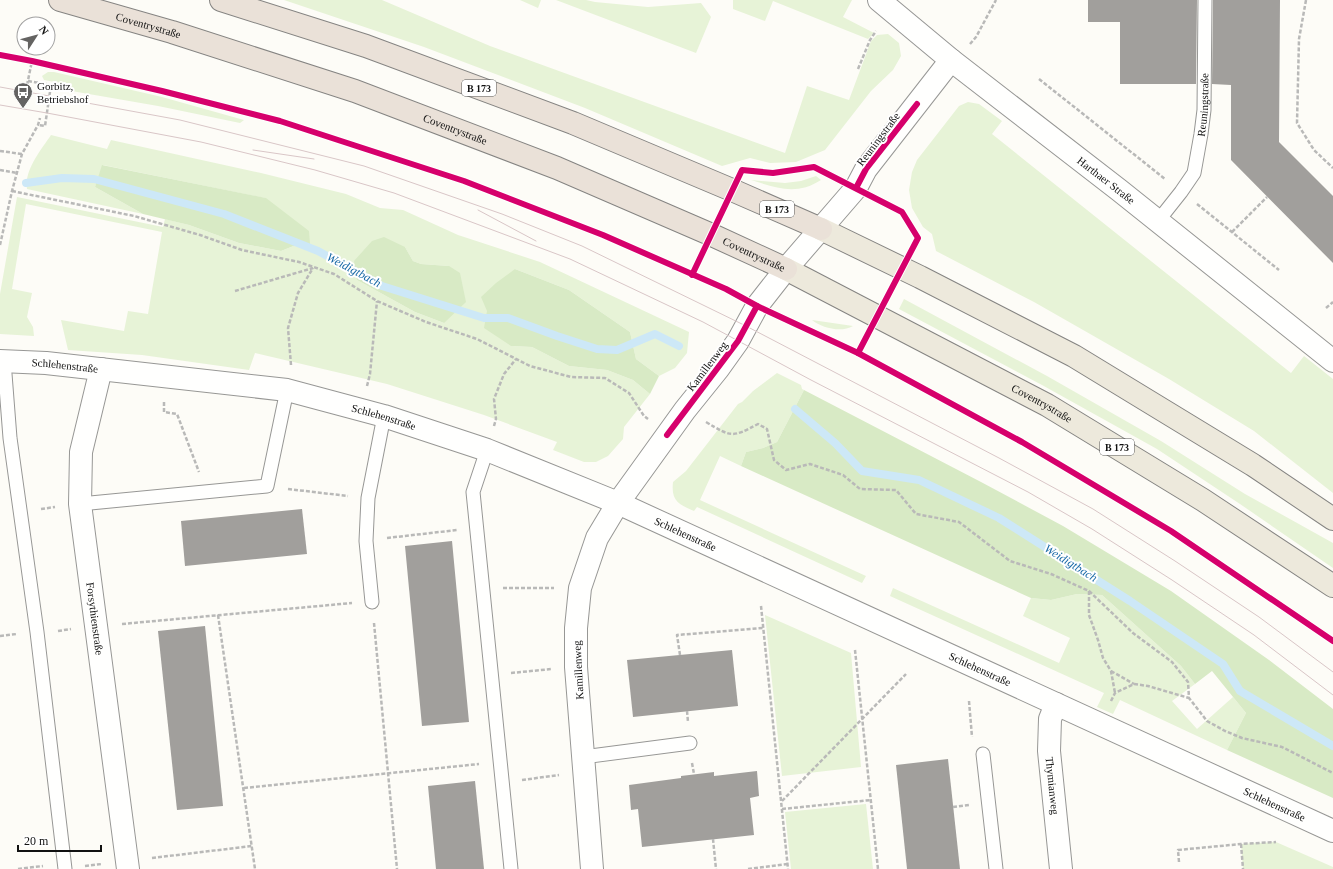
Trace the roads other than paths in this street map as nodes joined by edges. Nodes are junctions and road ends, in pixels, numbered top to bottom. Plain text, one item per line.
1 (60, 0) edge
2 (221, 0) edge
3 (1205, 0) edge
4 (886, 5) edge
5 (951, 60) junction
6 (1158, 221) junction
7 (821, 229) junction
8 (786, 269) junction
9 (2, 361) edge
10 (1333, 361) edge
11 (101, 369) junction
12 (287, 390) junction
13 (384, 416) junction
14 (487, 450) junction
15 (618, 503) junction
16 (70, 505) junction
17 (1333, 519) edge
18 (1333, 586) edge
19 (372, 602) road end
20 (1056, 704) junction
21 (690, 743) dead end
22 (983, 754) dead end
23 (584, 764) junction
24 (1333, 830) edge
25 (127, 865) edge
26 (64, 869) edge
27 (511, 869) edge
28 (592, 869) edge
29 (996, 869) edge
30 (1061, 869) edge

1 - 8 highway, Coventrystraße / B 173
2 - 7 highway, B 173
3 - 6 lane, Reuningstraße
4 - 5 street, Harthaer Straße
5 - 6 street, Harthaer Straße
5 - 7 street, Reuningstraße
6 - 10 street, Harthaer Straße
7 - 8 street, Reuningstraße
7 - 17 main road, B 173
8 - 15 street, Kamillenweg
8 - 18 main road, Coventrystraße / B 173
9 - 11 street, Schlehenstraße
9 - 26 lane
11 - 12 street, Schlehenstraße
11 - 16 street, Forsythienstraße
12 - 13 street, Schlehenstraße
12 - 16 lane
13 - 14 street, Schlehenstraße
13 - 19 lane
14 - 15 street, Schlehenstraße
14 - 27 lane
15 - 20 street, Schlehenstraße
15 - 23 street, Kamillenweg
16 - 25 street, Forsythienstraße
20 - 24 street, Schlehenstraße
20 - 30 street, Thymianweg
21 - 23 lane
22 - 29 lane
23 - 28 street, Kamillenweg

